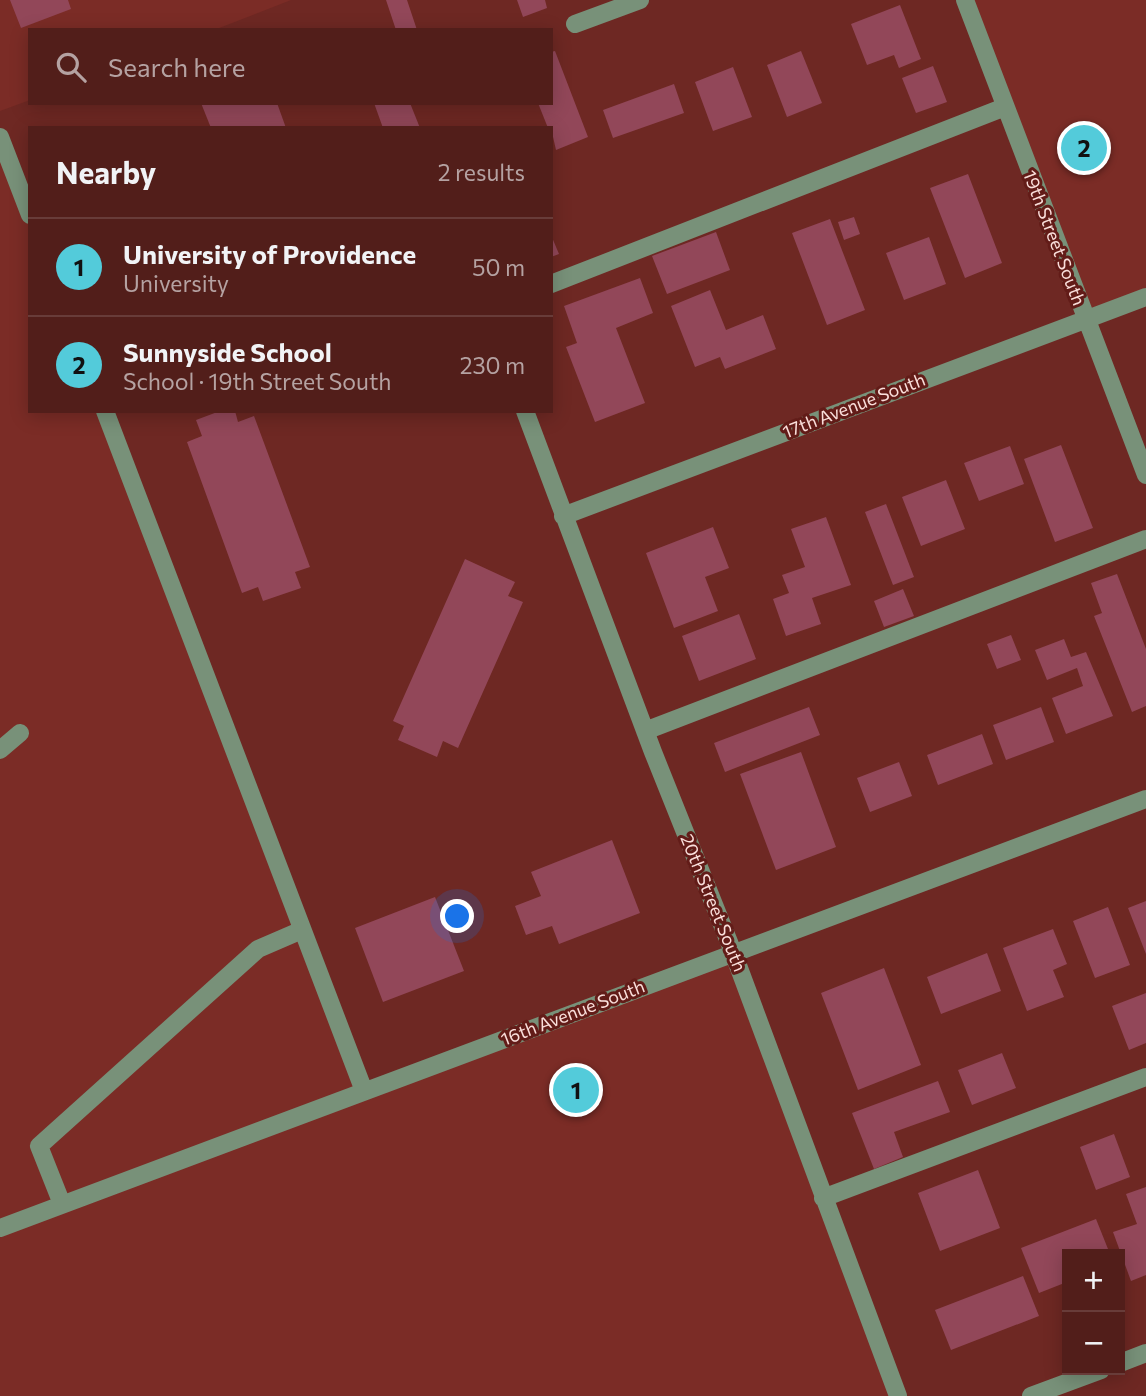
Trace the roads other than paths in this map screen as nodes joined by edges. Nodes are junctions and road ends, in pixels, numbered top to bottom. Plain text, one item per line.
1 (640, 0) edge
2 (965, 0) edge
3 (575, 24) dead end
4 (1005, 107) junction
5 (0, 137) edge
6 (28, 210) edge
7 (553, 283) edge
8 (1146, 297) edge
9 (1086, 319) junction
10 (105, 413) edge
11 (526, 413) edge
12 (1146, 475) edge
13 (563, 516) junction
14 (1146, 538) edge
15 (645, 731) junction
16 (20, 733) dead end
17 (0, 751) edge
18 (1146, 799) edge
19 (302, 930) junction
20 (733, 952) junction
21 (1146, 1077) edge
22 (364, 1091) junction
23 (823, 1198) junction
24 (62, 1204) junction
25 (0, 1227) edge
26 (1146, 1353) edge
27 (1125, 1361) edge
28 (1088, 1375) edge
29 (898, 1396) edge
30 (1031, 1396) edge

1 - 3 street
2 - 4 street, 19th Street South
4 - 7 street
4 - 9 street, 19th Street South
5 - 6 street
8 - 9 street, 17th Avenue South
9 - 12 street, 19th Street South
9 - 13 street, 17th Avenue South
10 - 19 street
11 - 13 street, 20th Street South
13 - 15 street, 20th Street South
14 - 15 street
15 - 20 street, 20th Street South
16 - 17 street
18 - 20 street, 16th Avenue South
19 - 22 street
19 - 24 street
20 - 22 street, 16th Avenue South
20 - 23 street, 20th Street South
21 - 23 street
22 - 24 street, 16th Avenue South
23 - 29 street, 20th Street South
24 - 25 street, 16th Avenue South
26 - 27 street
28 - 30 street

